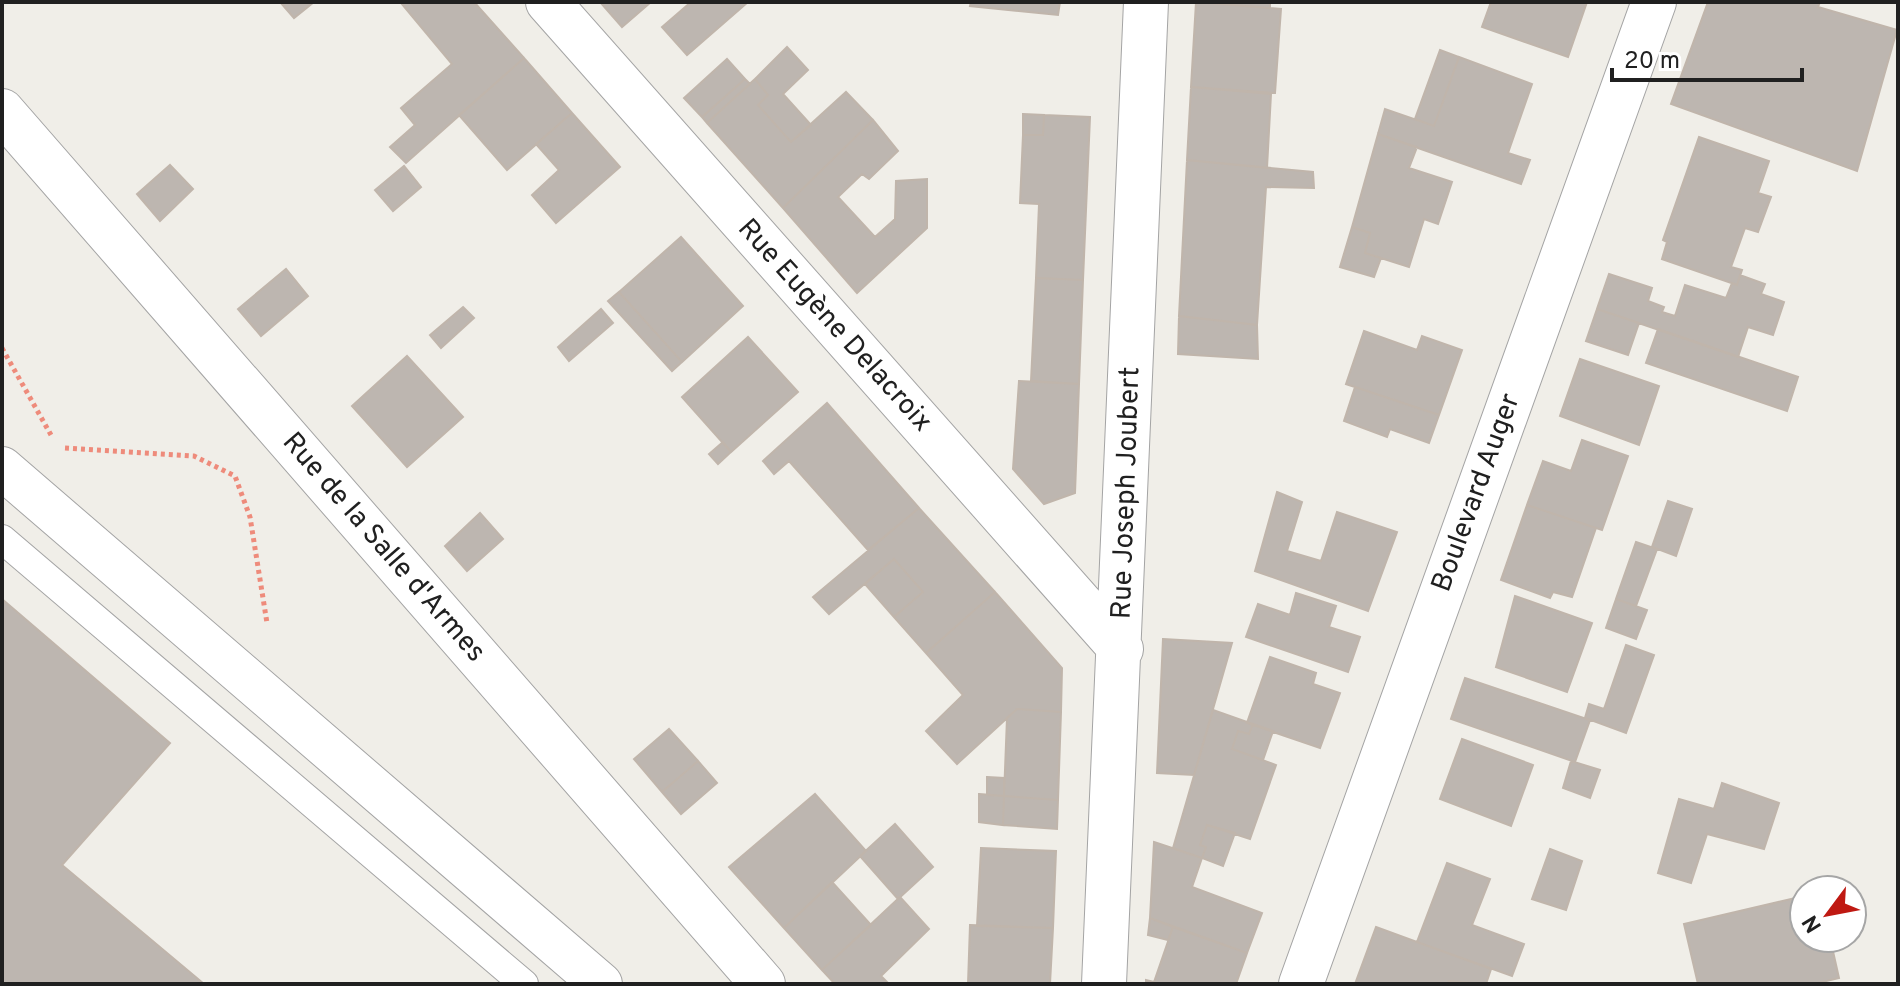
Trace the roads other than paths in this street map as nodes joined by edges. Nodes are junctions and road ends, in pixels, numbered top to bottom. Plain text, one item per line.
1 (548, 2) edge
2 (1146, 2) edge
3 (1654, 2) edge
4 (2, 111) edge
5 (2, 468) edge
6 (2, 539) edge
7 (1121, 649) junction
8 (524, 984) edge
9 (601, 984) edge
10 (763, 984) edge
11 (1104, 984) edge
12 (1301, 984) edge

1 - 7 street, Rue Eugène Delacroix
2 - 7 street, Rue Joseph Joubert
3 - 12 street, Boulevard Auger
4 - 10 street, Rue de la Salle d'Armes
5 - 9 street
6 - 8 lane
7 - 11 street, Rue Joseph Joubert

